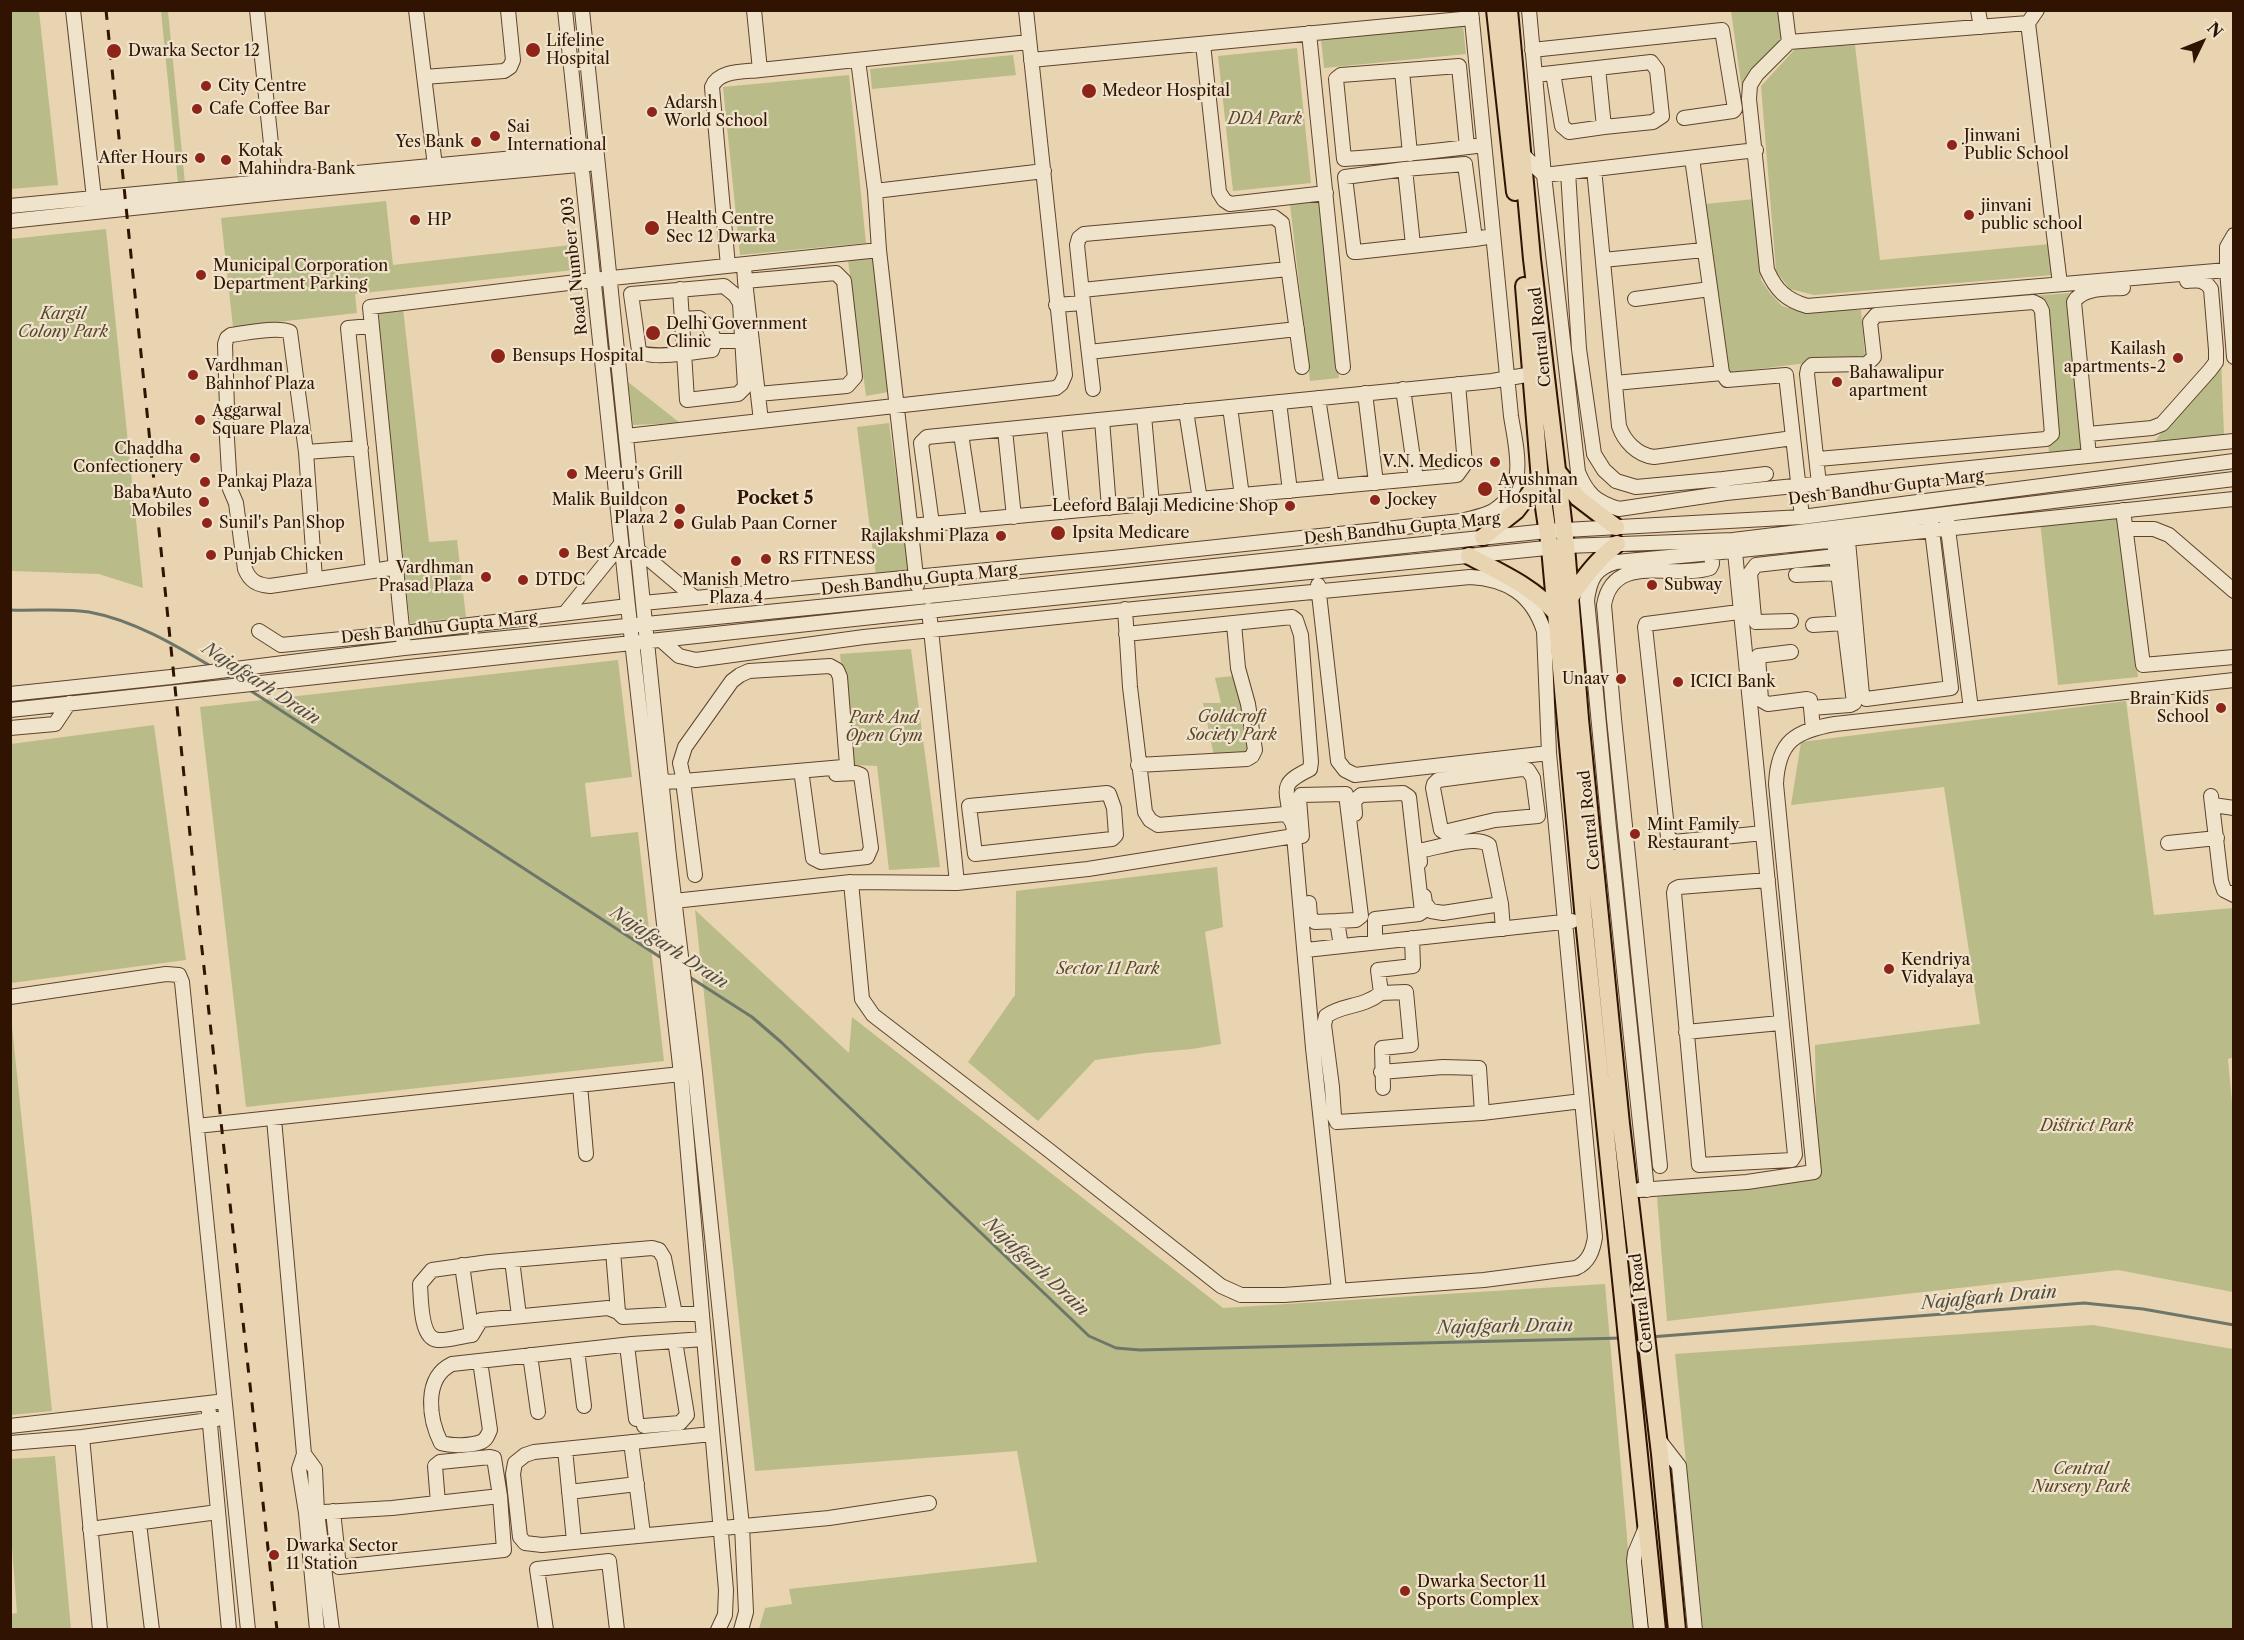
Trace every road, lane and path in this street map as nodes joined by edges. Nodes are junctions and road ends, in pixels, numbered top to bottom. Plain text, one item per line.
1 (73, 10) edge
2 (257, 10) edge
3 (416, 10) edge
4 (508, 10) edge
5 (566, 10) edge
6 (582, 10) edge
7 (754, 10) edge
8 (1026, 10) edge
9 (1495, 10) edge
10 (1509, 10) edge
11 (1528, 10) edge
12 (1785, 10) edge
13 (1978, 10) edge
14 (2037, 10) edge
15 (1471, 14) edge
16 (2028, 23) junction
17 (1981, 27) junction
18 (1309, 33) junction
19 (1029, 42) junction
20 (1789, 42) junction
21 (1203, 44) junction
22 (1532, 50) junction
23 (858, 60) junction
24 (1031, 60) junction
25 (1598, 68) junction
26 (760, 70) junction
27 (1402, 71) junction
28 (1553, 73) junction
29 (1535, 75) junction
30 (424, 77) junction
31 (1750, 106) junction
32 (1735, 107) junction
33 (1684, 118) dead end
34 (1604, 127) junction
35 (1484, 145) junction
36 (1467, 147) junction
37 (1756, 150) junction
38 (1410, 154) junction
39 (1522, 154) junction
40 (596, 157) junction
41 (580, 158) junction
42 (1692, 158) junction
43 (1344, 159) junction
44 (1322, 162) junction
45 (435, 166) junction
46 (1405, 169) junction
47 (1590, 170) junction
48 (1044, 171) junction
49 (1568, 172) junction
50 (1544, 176) junction
51 (1345, 177) junction
52 (275, 182) junction
53 (1325, 187) junction
54 (875, 191) junction
55 (160, 200) junction
56 (1224, 200) junction
57 (95, 205) junction
58 (10, 206) edge
59 (10, 221) edge
60 (1223, 222) junction
61 (2234, 235) edge
62 (1493, 236) junction
63 (1475, 239) junction
64 (1413, 245) junction
65 (879, 250) junction
66 (1704, 250) junction
67 (1603, 260) junction
68 (744, 265) junction
69 (728, 266) junction
70 (1288, 269) junction
71 (2227, 270) junction
72 (609, 279) junction
73 (593, 280) junction
74 (745, 281) junction
75 (2060, 284) junction
76 (680, 289) junction
77 (1710, 289) junction
78 (631, 294) junction
79 (611, 296) junction
80 (1082, 297) junction
81 (1635, 299) dead end
82 (1056, 305) junction
83 (682, 319) junction
84 (371, 326) junction
85 (1297, 329) junction
86 (715, 341) junction
87 (742, 341) junction
88 (1579, 349) junction
89 (1564, 350) junction
90 (1089, 352) junction
91 (684, 353) junction
92 (2234, 357) edge
93 (1302, 367) dead end
94 (1343, 367) dead end
95 (1722, 373) junction
96 (1532, 374) junction
97 (1507, 379) junction
98 (1615, 383) junction
99 (1458, 384) junction
100 (1094, 389) dead end
101 (1403, 390) junction
102 (1365, 393) junction
103 (758, 394) junction
104 (1318, 398) junction
105 (1279, 402) junction
106 (896, 406) junction
107 (1230, 407) junction
108 (1186, 411) junction
109 (1535, 414) junction
110 (1144, 416) junction
111 (1511, 416) junction
112 (1102, 420) junction
113 (760, 421) junction
114 (1054, 424) junction
115 (1005, 430) junction
116 (961, 434) junction
117 (2088, 434) junction
118 (626, 436) junction
119 (2046, 440) junction
120 (2234, 441) edge
121 (1793, 443) junction
122 (360, 448) junction
123 (306, 453) junction
124 (2090, 456) junction
125 (1818, 459) junction
126 (2051, 459) junction
127 (2234, 461) edge
128 (1556, 470) junction
129 (1766, 474) dead end
130 (1416, 479) junction
131 (1723, 479) junction
132 (2234, 479) edge
133 (1540, 480) junction
134 (1376, 483) junction
135 (2058, 483) junction
136 (1819, 484) junction
137 (1797, 486) junction
138 (1332, 487) junction
139 (1290, 491) junction
140 (1726, 493) junction
141 (1242, 496) junction
142 (2234, 499) edge
143 (1200, 500) junction
144 (1152, 504) junction
145 (1109, 508) junction
146 (2123, 510) junction
147 (1063, 512) junction
148 (1014, 517) junction
149 (1802, 517) junction
150 (974, 520) junction
151 (1947, 521) junction
152 (1931, 523) junction
153 (932, 524) junction
154 (910, 526) junction
155 (1616, 527) junction
156 (2126, 529) junction
157 (1547, 531) junction
158 (1847, 533) junction
159 (1832, 534) junction
160 (1483, 537) junction
161 (1560, 541) junction
162 (621, 544) junction
163 (1617, 544) junction
164 (1734, 545) junction
165 (1711, 547) junction
166 (638, 550) junction
167 (1469, 556) junction
168 (1836, 556) junction
169 (396, 567) junction
170 (373, 571) junction
171 (1316, 571) junction
172 (1838, 573) junction
173 (1796, 575) dead end
174 (916, 577) junction
175 (315, 579) junction
176 (2234, 591) edge
177 (1319, 592) junction
178 (919, 597) junction
179 (695, 598) junction
180 (1570, 598) junction
181 (643, 603) junction
182 (628, 606) junction
183 (1125, 609) junction
184 (929, 610) junction
185 (566, 612) junction
186 (1739, 612) junction
187 (1556, 614) junction
188 (1791, 621) dead end
189 (1844, 623) junction
190 (646, 624) junction
191 (1234, 624) junction
192 (1813, 625) dead end
193 (630, 626) junction
194 (931, 630) junction
195 (259, 631) dead end
196 (403, 633) junction
197 (1126, 634) junction
198 (654, 640) junction
199 (632, 642) junction
200 (404, 648) junction
201 (1791, 652) dead end
202 (2234, 657) edge
203 (2234, 680) edge
204 (1948, 690) junction
205 (10, 694) edge
206 (69, 703) junction
207 (1811, 708) junction
208 (1971, 709) junction
209 (10, 710) edge
210 (1950, 711) junction
211 (10, 728) edge
212 (1813, 729) junction
213 (1549, 753) junction
214 (1138, 765) junction
215 (802, 777) junction
216 (684, 785) junction
217 (662, 787) junction
218 (2234, 808) edge
219 (1555, 813) junction
220 (1290, 816) junction
221 (1538, 816) junction
222 (1763, 832) junction
223 (1294, 836) junction
224 (2217, 837) junction
225 (2168, 843) dead end
226 (954, 854) junction
227 (975, 854) junction
228 (867, 857) junction
229 (1630, 872) junction
230 (1614, 873) junction
231 (695, 875) dead end
232 (1768, 880) junction
233 (851, 882) junction
234 (872, 882) junction
235 (957, 883) junction
236 (2234, 895) edge
237 (674, 901) junction
238 (1502, 904) junction
239 (1419, 914) junction
240 (1375, 919) junction
241 (1584, 920) junction
242 (1337, 921) junction
243 (1565, 922) junction
244 (1503, 929) junction
245 (1417, 938) junction
246 (1376, 942) junction
247 (1341, 946) junction
248 (1306, 950) junction
249 (1381, 993) junction
250 (10, 997) edge
251 (1780, 1023) junction
252 (1686, 1032) junction
253 (1650, 1068) junction
254 (1635, 1070) junction
255 (1381, 1072) junction
256 (688, 1073) junction
257 (580, 1085) junction
258 (1383, 1088) dead end
259 (1582, 1101) junction
260 (1482, 1113) junction
261 (274, 1119) junction
262 (197, 1126) junction
263 (586, 1154) dead end
264 (1587, 1156) junction
265 (1608, 1158) junction
266 (1660, 1166) dead end
267 (1647, 1190) junction
268 (1629, 1191) junction
269 (613, 1251) junction
270 (512, 1260) junction
271 (462, 1265) junction
272 (1339, 1290) junction
273 (618, 1312) junction
274 (675, 1314) junction
275 (701, 1314) junction
276 (519, 1316) junction
277 (472, 1335) junction
278 (704, 1339) junction
279 (675, 1341) junction
280 (627, 1345) junction
281 (577, 1350) junction
282 (530, 1355) junction
283 (480, 1361) junction
284 (226, 1401) junction
285 (208, 1403) junction
286 (584, 1406) dead end
287 (538, 1412) dead end
288 (228, 1418) junction
289 (209, 1420) junction
290 (10, 1426) edge
291 (712, 1434) junction
292 (82, 1437) junction
293 (1658, 1439) junction
294 (631, 1442) junction
295 (10, 1443) edge
296 (565, 1449) junction
297 (304, 1454) junction
298 (636, 1484) junction
299 (569, 1492) junction
300 (500, 1496) junction
301 (438, 1503) junction
302 (929, 1503) dead end
303 (333, 1511) junction
304 (218, 1512) junction
305 (317, 1512) junction
306 (139, 1522) junction
307 (742, 1526) junction
308 (720, 1527) junction
309 (1647, 1527) junction
310 (90, 1529) junction
311 (643, 1534) junction
312 (574, 1542) junction
313 (100, 1629) edge
314 (152, 1629) edge
315 (229, 1629) edge
316 (248, 1629) edge
317 (317, 1629) edge
318 (332, 1629) edge
319 (546, 1629) edge
320 (617, 1629) edge
321 (718, 1629) edge
322 (741, 1629) edge
323 (1641, 1629) edge
324 (1657, 1629) edge
325 (1677, 1629) edge
326 (1695, 1629) edge

1 - 57 street
2 - 52 street
3 - 30 street
4 - 30 street
5 - 41 street, Road Number 203
6 - 40 street, Road Number 203
7 - 26 street
8 - 19 street
9 - 96 main road, Central Road
10 - 39 main road, Central Road
11 - 22 street
12 - 20 street
13 - 17 street
14 - 16 street
15 - 18 street
15 - 35 street
16 - 17 street
16 - 75 street
17 - 20 street
18 - 21 street
18 - 44 street
19 - 23 street
19 - 24 street
20 - 31 street
21 - 24 street
21 - 56 street
22 - 29 street
22 - 32 street
23 - 26 street
23 - 54 street
24 - 48 street
25 - 28 street
25 - 34 street
25 - 34 street
26 - 69 street
27 - 36 street
27 - 38 street
27 - 43 street
28 - 29 street
28 - 34 street
29 - 50 street
30 - 45 street
31 - 32 street
31 - 37 street
32 - 33 street
35 - 36 street
35 - 62 street
36 - 38 street
37 - 42 street
37 - 75 street
38 - 43 street
39 - 50 street
39 - 128 main road, Central Road
40 - 41 street
40 - 72 street, Road Number 203
41 - 45 street
41 - 55 street
41 - 73 street, Road Number 203
42 - 47 street
42 - 66 street
43 - 44 street
44 - 53 street
45 - 52 street
46 - 51 street
46 - 63 street
46 - 64 street
47 - 49 street
47 - 67 street
48 - 54 street
48 - 82 street
49 - 50 street
49 - 88 street
50 - 89 street
51 - 53 street
51 - 64 street
52 - 55 street
53 - 56 street
53 - 94 street
54 - 65 street
55 - 57 street
56 - 60 street
57 - 58 street
57 - 59 street
60 - 70 street
60 - 80 street
61 - 71 street
62 - 63 street
62 - 97 street
63 - 64 street
65 - 68 street
65 - 106 street
66 - 67 street
66 - 77 street
67 - 98 street
68 - 69 street
68 - 74 street
69 - 72 street
70 - 80 street
70 - 85 street
71 - 75 street
71 - 92 street
72 - 73 street
72 - 79 street, Road Number 203
73 - 84 street
73 - 162 street, Road Number 203
74 - 103 street
74 - 103 street
76 - 78 street
76 - 83 street
76 - 87 street
77 - 81 street
77 - 95 street
78 - 79 street
78 - 91 street
79 - 118 street, Road Number 203
80 - 82 street
80 - 90 street
82 - 106 street
83 - 86 street
83 - 91 street
84 - 122 street
84 - 169 street
85 - 90 street
85 - 93 street
86 - 87 street
86 - 91 street
87 - 91 street
88 - 89 street
88 - 131 street
89 - 140 street
90 - 100 street
95 - 98 street
95 - 121 street
96 - 97 street
96 - 109 main road, Central Road
97 - 99 street
97 - 111 street
98 - 121 street
99 - 101 street
99 - 130 street
101 - 102 street
101 - 130 street
102 - 104 street
102 - 134 street
103 - 113 street
104 - 105 street
104 - 138 street
105 - 107 street
105 - 139 street
106 - 113 street
106 - 154 street
107 - 108 street
107 - 141 street
108 - 110 street
108 - 143 street
109 - 111 street
109 - 133 main road, Central Road
110 - 112 street
110 - 144 street
111 - 174 street
112 - 114 street
112 - 145 street
113 - 118 street
114 - 115 street
114 - 147 street
115 - 116 street
115 - 148 street
116 - 150 street
116 - 153 street
117 - 117 street
117 - 124 street
118 - 166 street, Road Number 203
119 - 125 street
119 - 125 street
119 - 126 street
120 - 124 street
121 - 137 street
122 - 123 street
122 - 170 street
123 - 175 street
123 - 175 street
124 - 126 street
125 - 136 street
126 - 135 street
126 - 136 street
127 - 135 street, Desh Bandhu Gupta Marg
128 - 155 main road
128 - 161 main road, Central Road
129 - 131 street
130 - 134 street
131 - 140 street
132 - 151 street, Desh Bandhu Gupta Marg
133 - 157 main road, Central Road
133 - 160 main road
134 - 138 street
135 - 149 street, Desh Bandhu Gupta Marg
136 - 137 street
137 - 140 street
137 - 149 street
138 - 139 street
139 - 141 street
141 - 143 street
142 - 146 street
143 - 144 street
144 - 145 street
145 - 147 street
146 - 151 street
146 - 156 street
147 - 148 street
148 - 150 street
149 - 155 street, Desh Bandhu Gupta Marg
150 - 153 street
151 - 152 street, Desh Bandhu Gupta Marg
151 - 208 street
152 - 158 street, Desh Bandhu Gupta Marg
152 - 204 street
153 - 154 street
154 - 174 street
155 - 161 street, Desh Bandhu Gupta Marg
156 - 176 street
156 - 202 street
157 - 160 street, Desh Bandhu Gupta Marg
157 - 161 main road, Central Road
158 - 159 street, Desh Bandhu Gupta Marg
158 - 204 street
159 - 164 street, Desh Bandhu Gupta Marg
159 - 168 street
160 - 178 street, Desh Bandhu Gupta Marg
161 - 163 street, Desh Bandhu Gupta Marg
161 - 167 street, Desh Bandhu Gupta Marg
161 - 180 main road, Central Road
161 - 187 main road, Central Road
162 - 182 street, Road Number 203
162 - 185 street
163 - 165 street, Desh Bandhu Gupta Marg
163 - 180 main road
164 - 165 street, Desh Bandhu Gupta Marg
164 - 186 street
165 - 229 street
165 - 230 street
166 - 179 street
166 - 181 street, Road Number 203
167 - 171 street, Desh Bandhu Gupta Marg
167 - 187 main road
168 - 172 street
168 - 188 street
169 - 170 street
169 - 196 street
170 - 175 street
171 - 177 street
171 - 184 street, Desh Bandhu Gupta Marg
172 - 173 street
172 - 189 street
174 - 178 street
174 - 179 street
177 - 183 street
177 - 213 street
177 - 213 street
178 - 190 street, Desh Bandhu Gupta Marg
179 - 181 street
180 - 268 main road, Central Road
181 - 190 street, Road Number 203
182 - 185 street
182 - 193 street, Road Number 203
183 - 194 street
183 - 197 street
184 - 194 street
184 - 198 street, Desh Bandhu Gupta Marg
185 - 196 street
186 - 222 street
186 - 222 street
187 - 241 main road, Central Road
189 - 192 street
189 - 207 street
190 - 193 street, Desh Bandhu Gupta Marg
190 - 198 street, Road Number 203
191 - 197 street
191 - 214 street
191 - 220 street
193 - 199 street, Road Number 203
193 - 200 street, Desh Bandhu Gupta Marg
194 - 198 street
194 - 226 street
195 - 196 street
196 - 200 street
197 - 214 street
198 - 199 street, Desh Bandhu Gupta Marg
198 - 217 street, Road Number 203
199 - 206 street
199 - 256 street, Road Number 203
200 - 205 street, Desh Bandhu Gupta Marg
201 - 207 street
203 - 208 street
204 - 210 street
206 - 209 street
206 - 211 street
207 - 212 street
208 - 210 street
210 - 212 street
212 - 267 street
213 - 219 street
214 - 220 street
215 - 216 street
215 - 228 street
215 - 228 street
216 - 216 street
216 - 217 street
216 - 231 street
217 - 237 street, Road Number 203
218 - 224 street
219 - 221 street
219 - 243 street
220 - 223 street
221 - 221 street
222 - 232 street
223 - 235 street
223 - 248 street
224 - 225 street
224 - 236 street
226 - 227 street
226 - 235 street
227 - 227 street
228 - 234 street
229 - 230 street
229 - 253 street
230 - 254 street
232 - 251 street
232 - 252 street
233 - 234 street
233 - 237 street
233 - 272 street
234 - 235 street
237 - 256 street, Road Number 203
238 - 238 street
238 - 244 street
239 - 240 street
239 - 240 street
239 - 245 street
240 - 246 street
241 - 243 street
241 - 265 main road, Central Road
242 - 242 street
242 - 247 street
243 - 244 street
243 - 259 street
244 - 245 street
245 - 246 street
245 - 249 street
246 - 247 street
247 - 248 street
248 - 272 street
249 - 255 street
249 - 260 street
250 - 262 street
251 - 252 street
251 - 252 street
253 - 254 street
253 - 266 street
254 - 267 street
255 - 258 street
255 - 260 street
256 - 257 street
256 - 275 street
256 - 307 street
257 - 261 street
257 - 263 street
259 - 260 street
259 - 264 street
261 - 262 street
261 - 297 street
262 - 284 street
264 - 265 street
264 - 272 street
265 - 309 main road, Central Road
267 - 268 street
268 - 293 main road, Central Road
269 - 270 street
269 - 273 street
269 - 274 street
270 - 271 street
270 - 276 street
271 - 277 street
271 - 277 street
273 - 274 street
273 - 276 street
274 - 275 street
275 - 278 street
276 - 277 street
278 - 279 street
278 - 291 street
279 - 280 street
279 - 280 street
280 - 281 street
281 - 282 street
281 - 286 street
282 - 283 street
282 - 287 street
283 - 283 street
284 - 285 street
284 - 288 street
285 - 289 street
285 - 290 street
288 - 289 street
288 - 316 street
289 - 292 street
289 - 304 street
291 - 294 street
291 - 308 street
292 - 295 street
292 - 310 street
293 - 325 main road, Central Road
293 - 326 street
294 - 296 street
294 - 298 street
296 - 299 street
296 - 312 street
297 - 305 street
297 - 317 street
298 - 299 street
298 - 311 street
299 - 312 street
300 - 301 street
300 - 301 street
300 - 303 street
301 - 303 street
302 - 307 street
303 - 305 street
304 - 306 street
304 - 315 street
305 - 318 street
306 - 310 street
306 - 314 street
307 - 308 street
307 - 322 street
308 - 311 street
308 - 321 street
309 - 323 street
309 - 324 main road, Central Road
310 - 313 street
311 - 312 street
319 - 320 street

